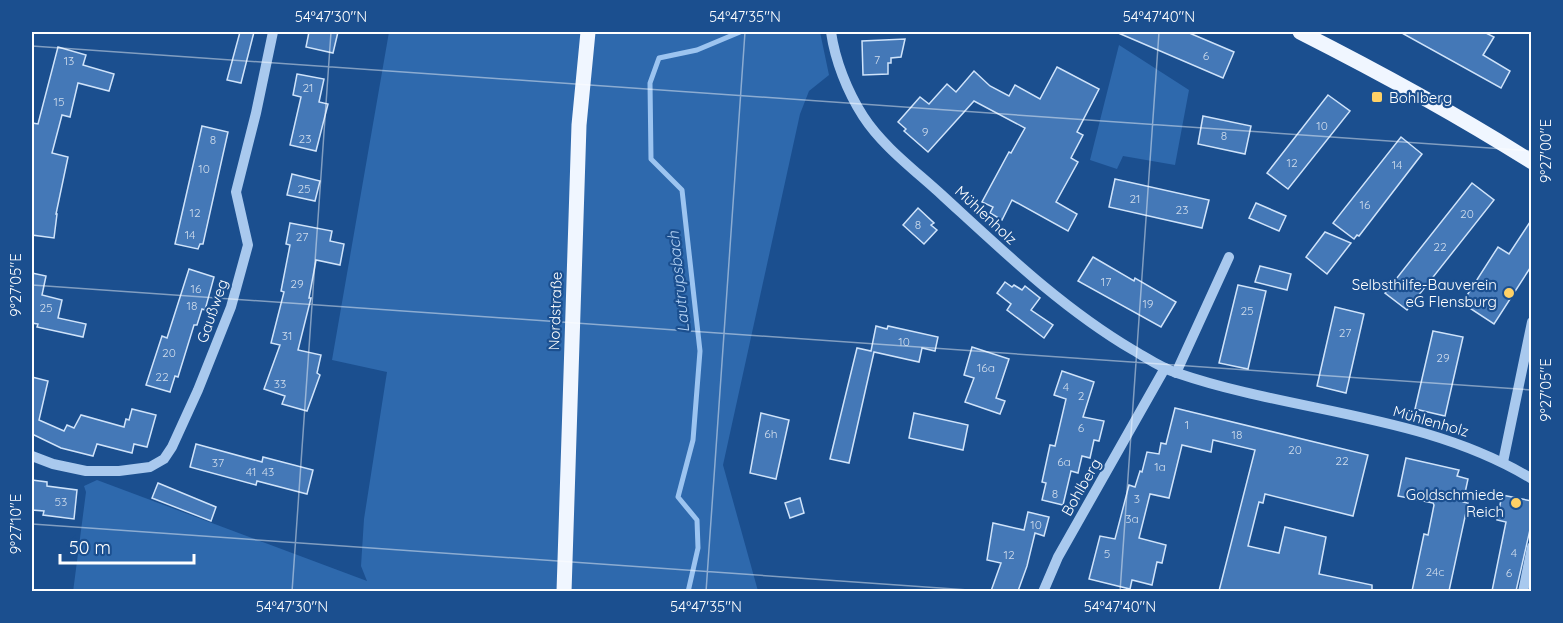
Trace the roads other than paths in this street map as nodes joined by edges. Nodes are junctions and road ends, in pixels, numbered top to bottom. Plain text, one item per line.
1 (273, 32) edge
2 (588, 32) edge
3 (831, 32) edge
4 (1300, 32) edge
5 (1532, 162) edge
6 (1229, 257) dead end
7 (1532, 322) edge
8 (1165, 368) junction
9 (1176, 373) junction
10 (32, 456) edge
11 (1503, 462) junction
12 (1532, 479) edge
13 (1532, 547) edge
14 (564, 591) edge
15 (1043, 591) edge
16 (1523, 591) edge

1 - 10 street, Gaußweg
2 - 14 main road, Nordstraße
3 - 8 street, Mühlenholz
4 - 5 main road
6 - 9 street
7 - 11 street
8 - 9 street, Mühlenholz
8 - 15 street, Bohlberg
9 - 11 street, Mühlenholz
11 - 12 street, Mühlenholz
13 - 16 street

